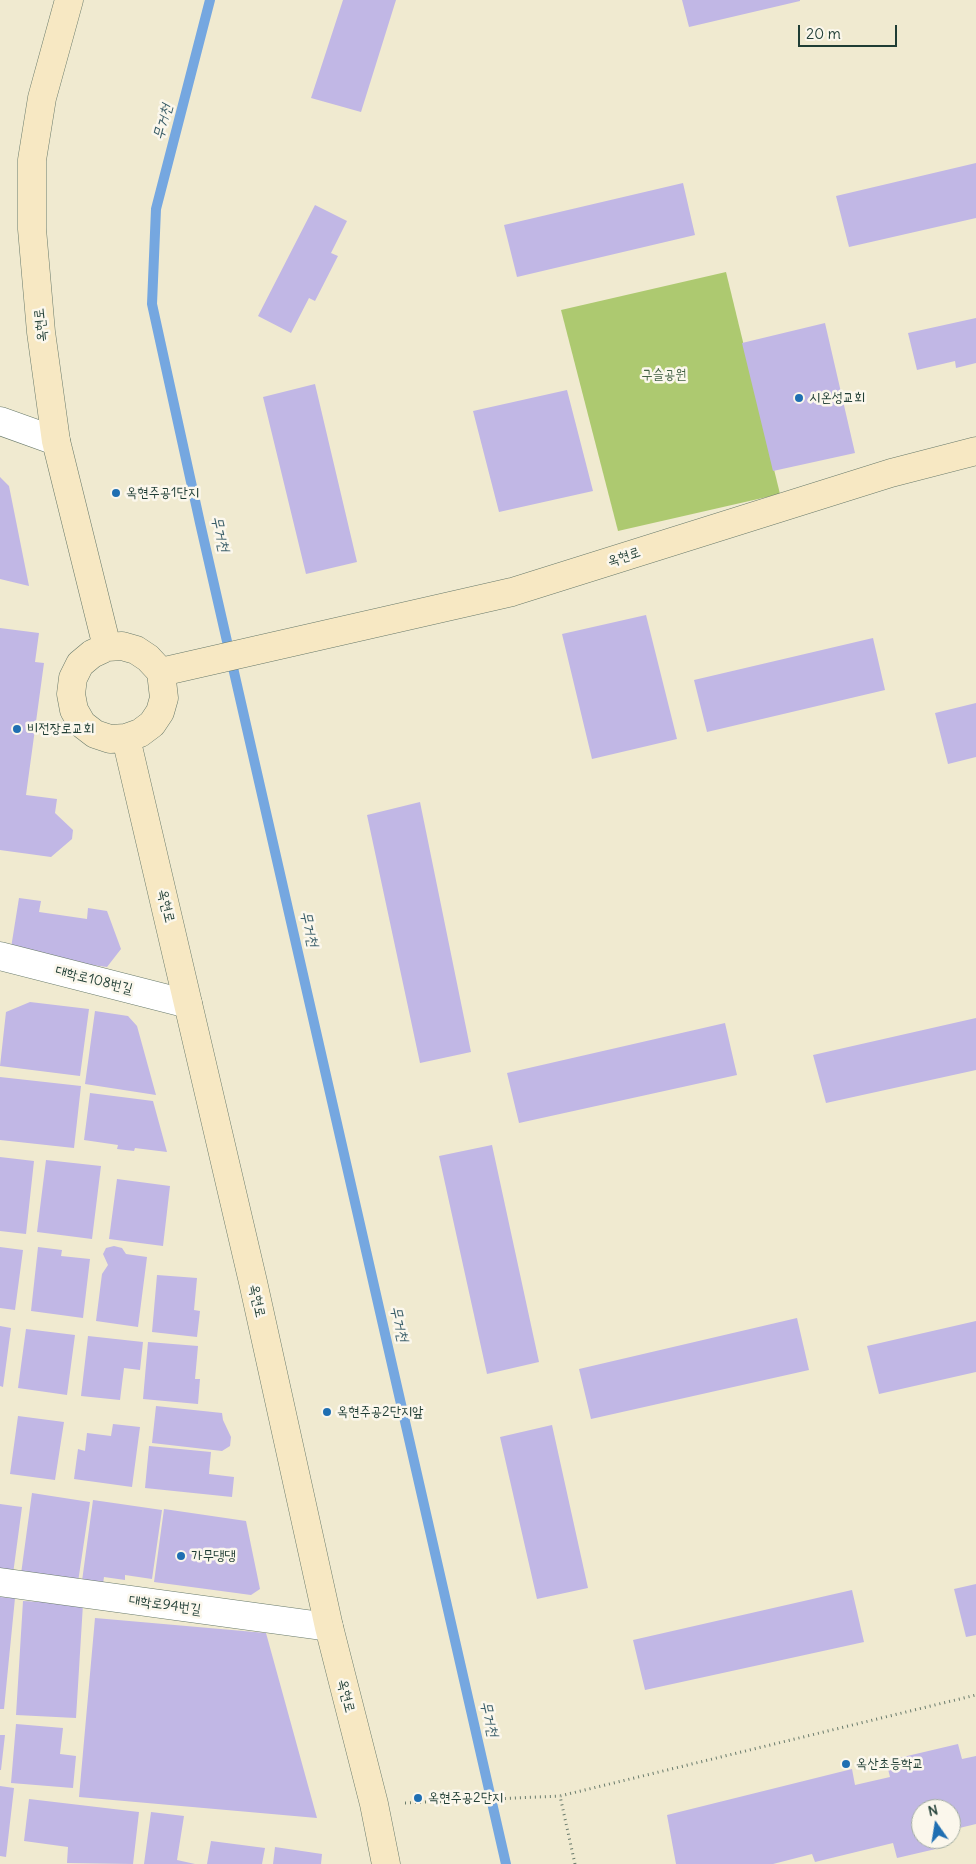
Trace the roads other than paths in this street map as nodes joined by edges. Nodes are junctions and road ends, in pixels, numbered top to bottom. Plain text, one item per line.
1 (69, 0) edge
2 (0, 421) edge
3 (56, 441) junction
4 (976, 451) edge
5 (107, 647) junction
6 (161, 672) junction
7 (126, 738) junction
8 (0, 956) edge
9 (188, 1004) junction
10 (0, 1582) edge
11 (329, 1627) junction
12 (386, 1864) edge

1 - 3 main road, 옥현로
2 - 3 street
3 - 5 main road, 옥현로
4 - 6 main road, 옥현로
5 - 6 main road
5 - 7 main road
6 - 7 main road
7 - 9 main road, 옥현로
8 - 9 street, 대학로108번길
9 - 11 main road, 옥현로
10 - 11 street, 대학로94번길
11 - 12 main road, 옥현로

